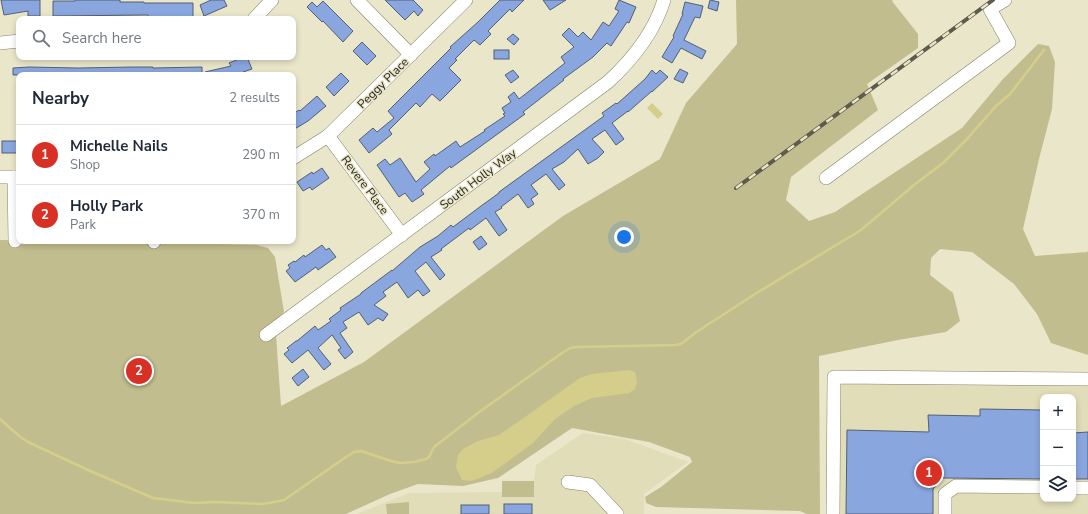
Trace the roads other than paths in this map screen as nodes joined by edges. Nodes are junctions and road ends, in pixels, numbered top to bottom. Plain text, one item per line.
1 (272, 0) edge
2 (357, 0) edge
3 (466, 0) edge
4 (664, 0) edge
5 (1006, 0) edge
6 (257, 16) edge
7 (16, 41) edge
8 (0, 43) edge
9 (411, 54) junction
10 (328, 136) junction
11 (296, 156) edge
12 (0, 177) edge
13 (16, 177) edge
14 (826, 178) dead end
15 (16, 209) edge
16 (402, 235) junction
17 (15, 241) dead end
18 (266, 334) dead end
19 (1088, 379) edge
20 (568, 482) dead end
21 (1040, 487) edge
22 (1076, 488) edge
23 (1088, 488) edge
24 (617, 514) edge
25 (833, 514) edge
26 (945, 514) edge

1 - 6 street
2 - 9 street
3 - 9 street, Peggy Place
4 - 16 street, South Holly Way
5 - 14 street
7 - 8 street
9 - 10 street, Peggy Place
10 - 11 street, Peggy Place
10 - 16 street, Revere Place
12 - 13 street
15 - 17 street
16 - 18 street, South Holly Way
19 - 25 street
20 - 24 street
21 - 26 street
22 - 23 street

